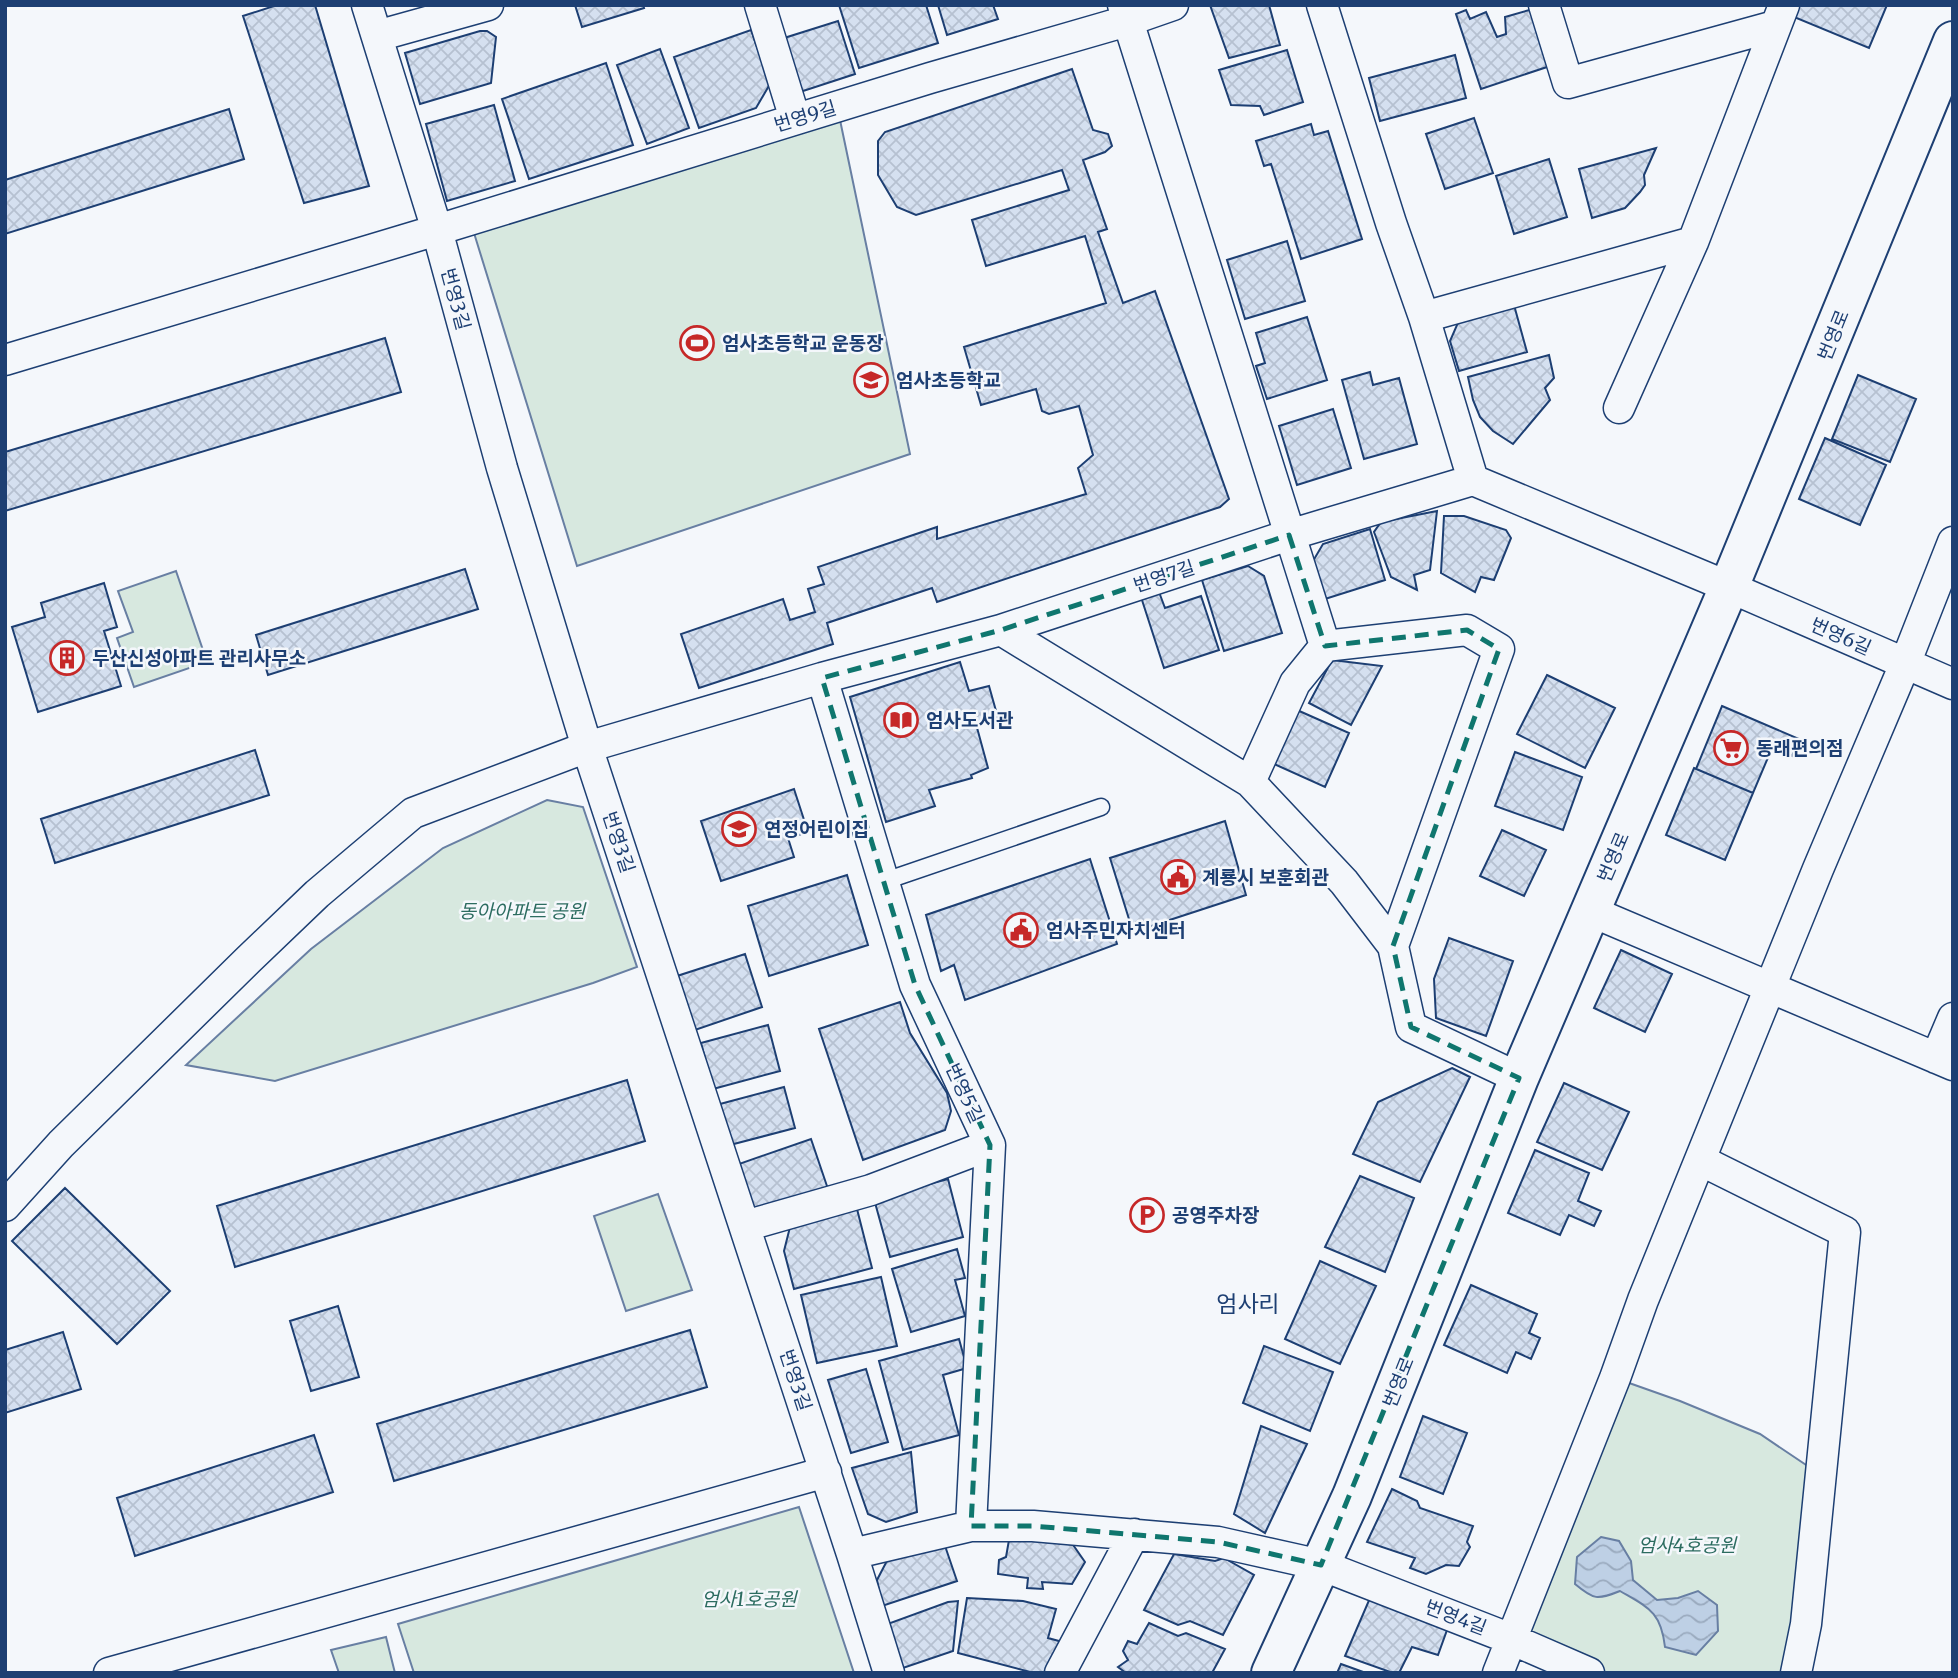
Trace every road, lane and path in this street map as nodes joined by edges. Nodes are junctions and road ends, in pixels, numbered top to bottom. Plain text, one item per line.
1 (367, 5) edge
2 (488, 5) edge
3 (760, 5) edge
4 (1173, 5) edge
5 (1322, 5) edge
6 (1545, 5) edge
7 (1125, 13) edge
8 (1780, 16) edge
9 (377, 36) junction
10 (1953, 41) edge
11 (795, 119) junction
12 (437, 230) junction
13 (1692, 242) junction
14 (1424, 317) junction
15 (5, 360) edge
16 (1619, 408) dead end
17 (1473, 480) junction
18 (1289, 535) junction
19 (1953, 542) edge
20 (1729, 587) junction
21 (1001, 629) junction
22 (1325, 646) junction
23 (1905, 664) junction
24 (822, 678) junction
25 (1953, 684) edge
26 (587, 747) junction
27 (1250, 782) junction
28 (1101, 807) dead end
29 (882, 883) junction
30 (1590, 911) junction
31 (1393, 946) junction
32 (1770, 989) junction
33 (1953, 1018) edge
34 (1944, 1061) edge
35 (1519, 1077) junction
36 (990, 1145) junction
37 (1700, 1160) junction
38 (5, 1206) edge
39 (745, 1226) junction
40 (826, 1472) junction
41 (971, 1527) junction
42 (1133, 1534) junction
43 (852, 1554) junction
44 (1321, 1565) junction
45 (1511, 1639) junction
46 (109, 1673) edge
47 (889, 1673) edge
48 (1059, 1673) edge
49 (1271, 1673) edge
50 (1498, 1673) edge
51 (1589, 1673) edge
52 (1796, 1673) edge

1 - 9 street, 번영3길
2 - 9 street
3 - 11 street
4 - 7 street, 번영9길
5 - 14 street
6 - 8 street
7 - 11 street, 번영9길
7 - 18 street
8 - 13 street
9 - 12 street, 번영3길
10 - 20 street, 번영로
11 - 12 street, 번영9길
12 - 15 street, 번영9길
12 - 26 street, 번영3길
13 - 14 street
13 - 16 street
14 - 17 street
17 - 18 street, 번영7길
17 - 20 street
18 - 21 street, 번영7길
18 - 22 street
19 - 23 street
20 - 23 street, 번영6길
20 - 30 street, 번영로
21 - 24 street, 번영7길
21 - 27 street
22 - 27 street
22 - 31 street
23 - 25 street, 번영6길
23 - 32 street
24 - 26 street, 번영7길
24 - 29 street, 번영5길
26 - 38 street, 번영7길
26 - 39 street, 번영3길
27 - 31 street
28 - 29 lane
29 - 36 street, 번영5길
30 - 32 street
30 - 35 street, 번영로
31 - 35 street
32 - 34 street
32 - 37 street
33 - 34 street
35 - 44 street, 번영로
36 - 39 street
36 - 41 street, 번영5길
37 - 45 street
37 - 52 street
39 - 40 street, 번영3길
40 - 43 street, 번영3길
40 - 46 street
41 - 42 street
41 - 43 street
42 - 44 street
42 - 48 street
43 - 47 street, 번영3길
44 - 45 street, 번영4길
44 - 49 street, 번영로
45 - 50 street
45 - 51 street, 번영4길

